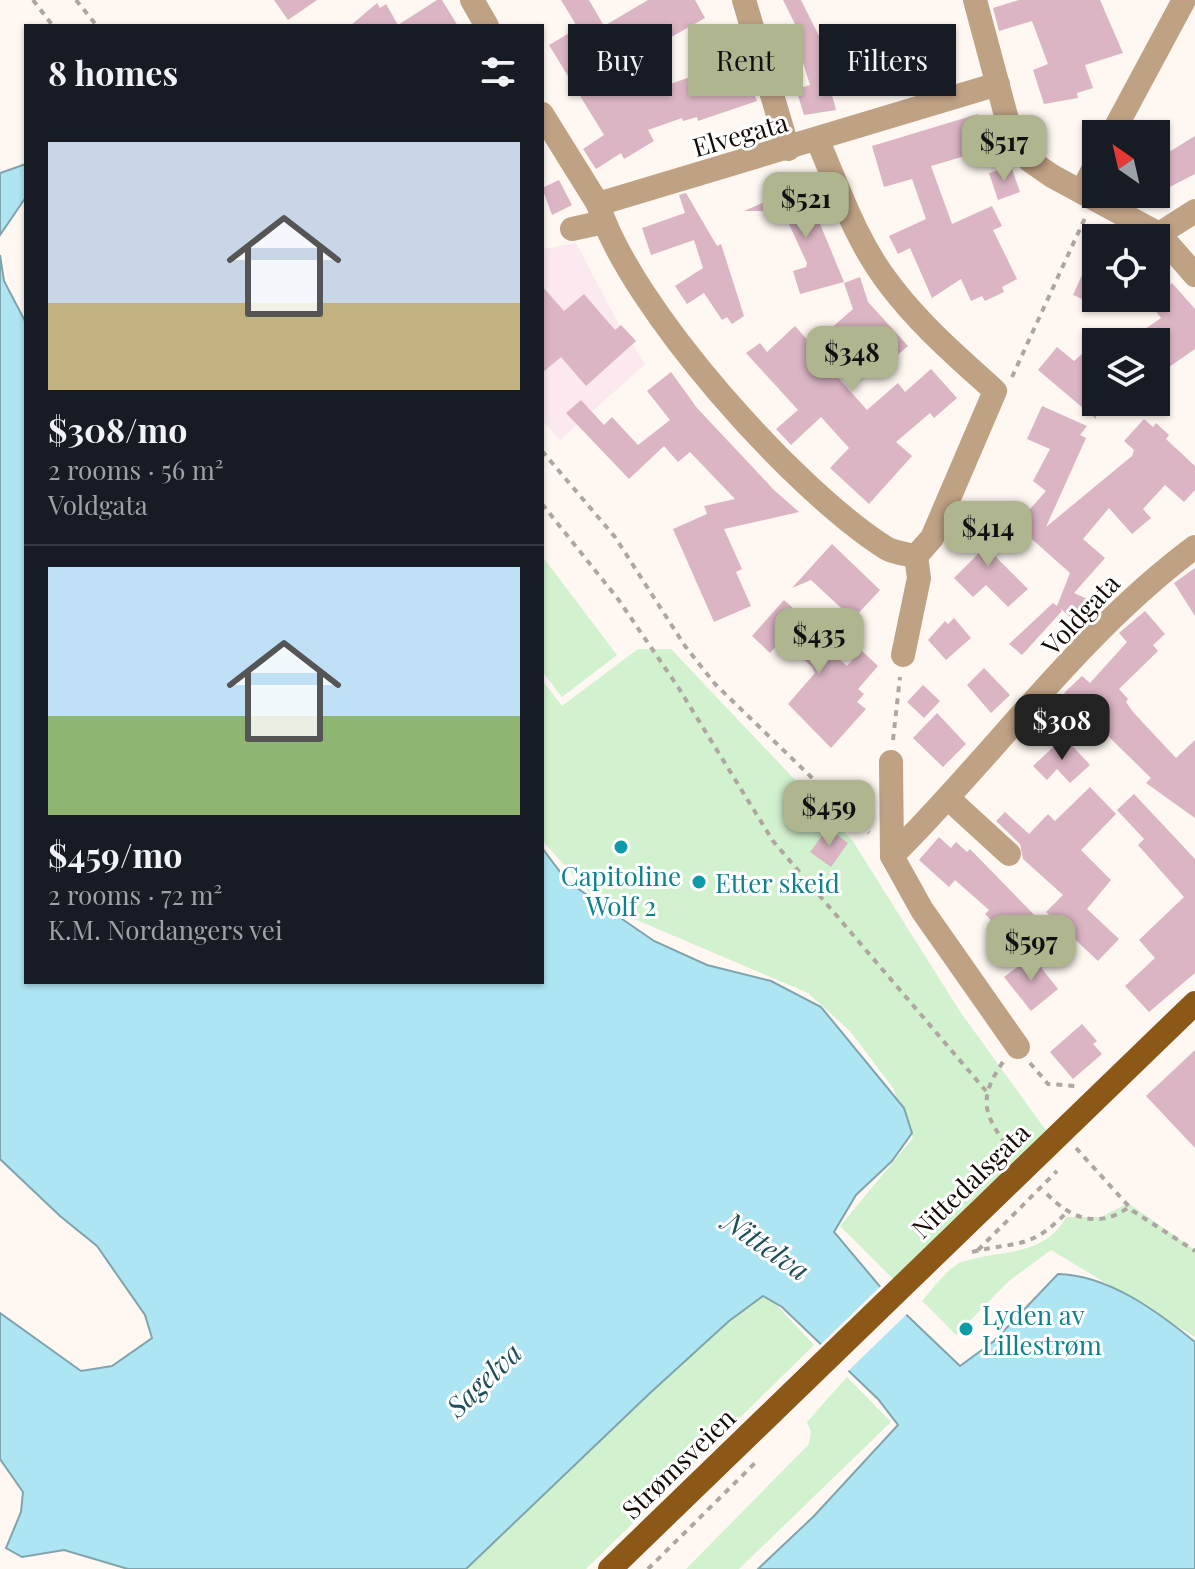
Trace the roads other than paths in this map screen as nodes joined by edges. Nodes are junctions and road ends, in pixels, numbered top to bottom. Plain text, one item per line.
1 (472, 0) edge
2 (744, 0) edge
3 (975, 0) edge
4 (1184, 0) edge
5 (486, 24) edge
6 (998, 84) junction
7 (544, 117) edge
8 (1120, 120) edge
9 (818, 141) junction
10 (788, 149) junction
11 (1082, 191) edge
12 (1112, 208) edge
13 (1195, 211) edge
14 (601, 213) junction
15 (1141, 224) edge
16 (1170, 227) edge
17 (572, 229) dead end
18 (1170, 247) edge
19 (1195, 275) edge
20 (1195, 547) edge
21 (916, 556) junction
22 (903, 655) road end
23 (891, 762) road end
24 (950, 800) junction
25 (1009, 854) dead end
26 (892, 856) junction
27 (1195, 1003) edge
28 (1018, 1047) road end
29 (786, 1398) joint
30 (610, 1569) edge

1 - 5 street
2 - 10 street
3 - 6 street
4 - 8 street
6 - 9 street, Elvegata
6 - 11 street
7 - 14 street
9 - 10 street, Elvegata
9 - 21 street
10 - 14 street, Elvegata
12 - 15 street
13 - 16 street
14 - 17 street, Elvegata
14 - 21 street
18 - 19 street
20 - 24 street, Voldgata
21 - 22 street
23 - 26 street
24 - 25 street
24 - 26 street, Voldgata
26 - 28 street
27 - 29 main road, Nittedalsgata
29 - 30 main road, Strømsveien

